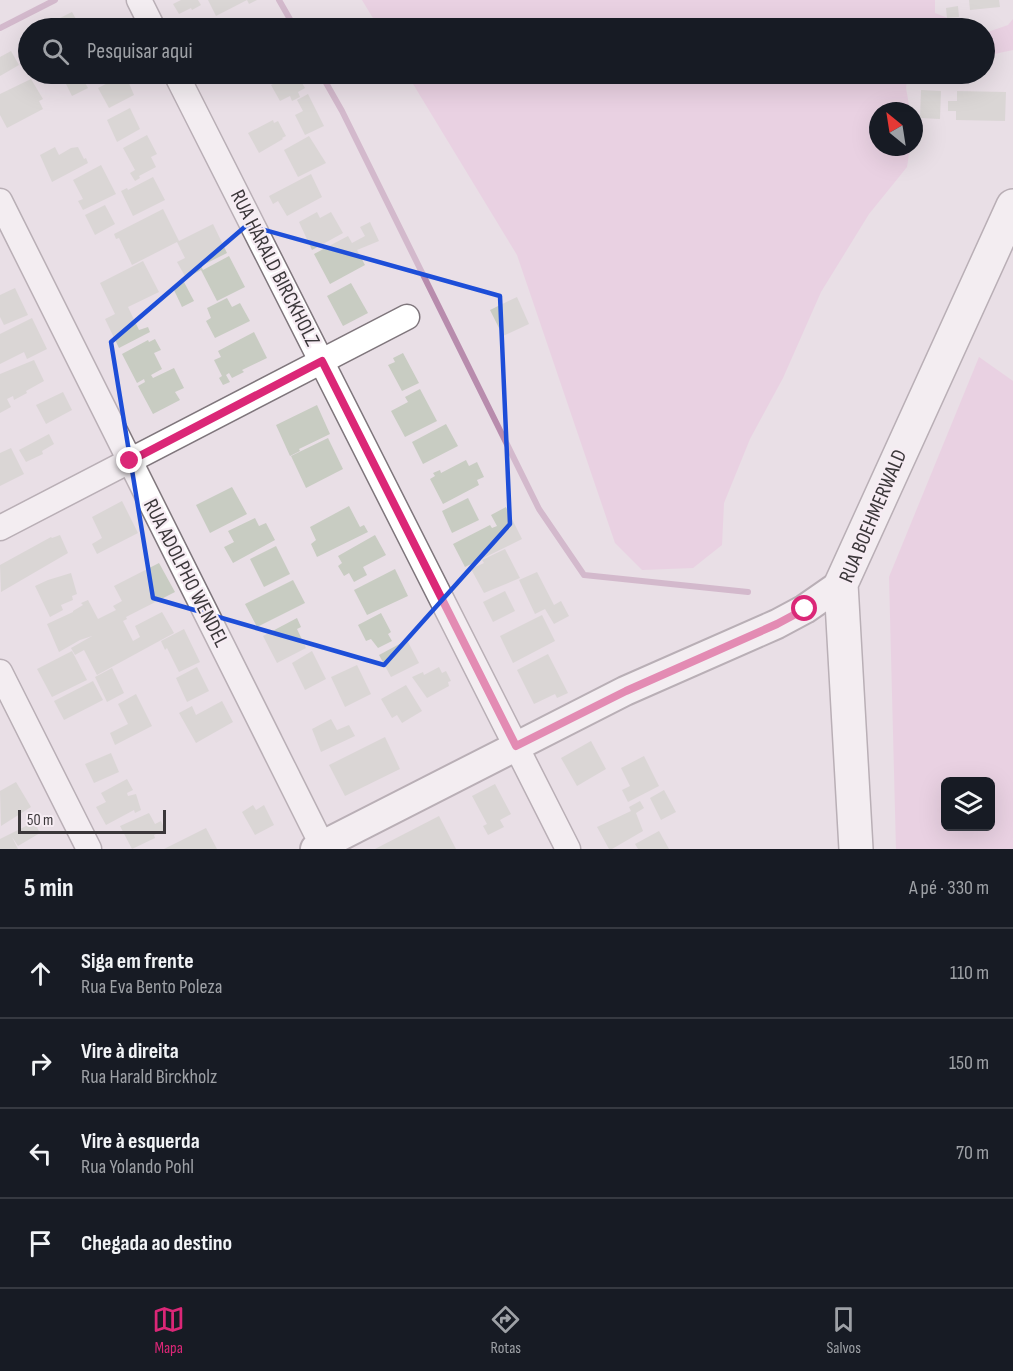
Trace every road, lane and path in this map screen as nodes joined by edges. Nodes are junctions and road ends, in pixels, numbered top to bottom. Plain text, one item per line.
1 (139, 0) edge
2 (148, 18) edge
3 (181, 84) edge
4 (0, 201) edge
5 (1009, 226) edge
6 (407, 317) dead end
7 (322, 361) junction
8 (130, 461) junction
9 (0, 528) edge
10 (841, 585) junction
11 (0, 672) edge
12 (516, 746) junction
13 (320, 848) edge
14 (89, 849) edge
15 (568, 849) edge
16 (856, 849) edge

1 - 2 street
3 - 7 street, RUA HARALD BIRCKHOLZ
4 - 8 street, RUA ADOLPHO WENDEL
5 - 10 main road, RUA BOEHMERWALD
6 - 7 street
7 - 8 street
7 - 12 street, RUA HARALD BIRCKHOLZ
8 - 9 street
8 - 13 street, RUA ADOLPHO WENDEL
10 - 12 street
10 - 16 main road, RUA BOEHMERWALD
11 - 14 street
12 - 13 street
12 - 15 street, RUA HARALD BIRCKHOLZ

